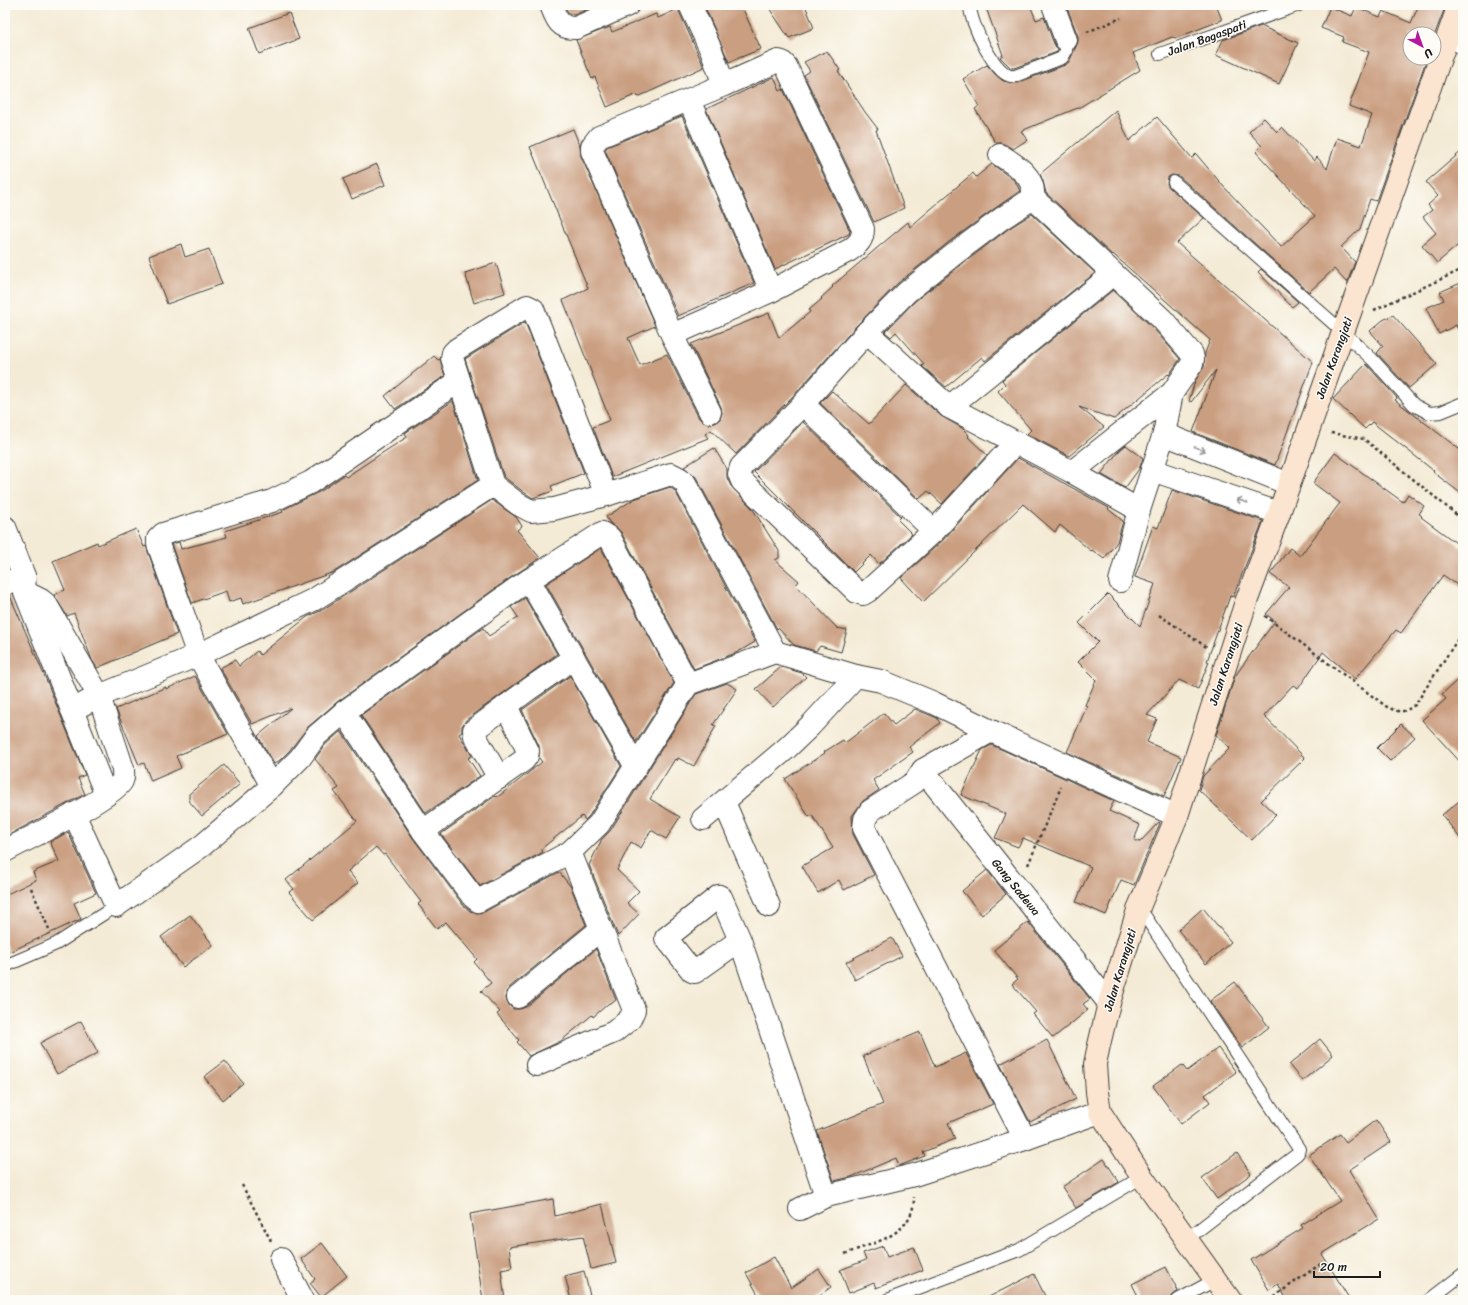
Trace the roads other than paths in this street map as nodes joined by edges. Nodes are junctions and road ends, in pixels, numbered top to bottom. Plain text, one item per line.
1 (551, 5) edge
2 (628, 5) edge
3 (690, 5) edge
4 (970, 5) edge
5 (1053, 5) edge
6 (1299, 5) edge
7 (1459, 5) edge
8 (1066, 40) joint
9 (1456, 44) edge
10 (1160, 54) dead end
11 (724, 85) junction
12 (689, 100) junction
13 (1000, 155) dead end
14 (1174, 182) dead end
15 (1033, 198) junction
16 (1113, 274) junction
17 (771, 291) junction
18 (1345, 328) junction
19 (867, 332) junction
20 (672, 335) junction
21 (459, 381) junction
22 (1172, 393) junction
23 (1463, 403) edge
24 (803, 404) junction
25 (949, 407) junction
26 (710, 412) dead end
27 (1164, 434) junction
28 (1016, 442) junction
29 (1152, 470) junction
30 (1072, 472) junction
31 (493, 484) junction
32 (1289, 484) junction
33 (606, 495) junction
34 (1139, 510) junction
35 (1279, 513) junction
36 (5, 527) edge
37 (934, 531) junction
38 (529, 580) junction
39 (1120, 581) dead end
40 (18, 584) edge
41 (775, 652) junction
42 (198, 655) junction
43 (574, 658) junction
44 (856, 676) junction
45 (688, 684) junction
46 (99, 696) junction
47 (506, 706) junction
48 (72, 710) junction
49 (344, 712) junction
50 (991, 731) junction
51 (636, 767) junction
52 (923, 770) junction
53 (499, 778) junction
54 (272, 786) junction
55 (106, 795) junction
56 (724, 802) junction
57 (74, 814) junction
58 (1178, 816) junction
59 (703, 818) dead end
60 (423, 831) junction
61 (5, 851) edge
62 (570, 852) junction
63 (116, 906) junction
64 (769, 906) dead end
65 (1139, 907) junction
66 (601, 929) junction
67 (740, 940) dead end
68 (5, 966) edge
69 (518, 997) dead end
70 (1109, 1003) junction
71 (537, 1065) dead end
72 (1100, 1112) junction
73 (1026, 1139) junction
74 (1142, 1177) junction
75 (826, 1196) junction
76 (800, 1209) dead end
77 (1187, 1239) junction
78 (281, 1259) road end
79 (1463, 1274) edge
80 (1215, 1280) junction
81 (303, 1300) edge
82 (887, 1300) edge
83 (1178, 1300) edge
84 (1230, 1300) edge
85 (1429, 1300) edge

1 - 2 street
3 - 11 street
4 - 8 lane
5 - 8 street
6 - 10 lane, Jalan Bagaspati
7 - 9 street, Jalan Karangjati
9 - 18 street, Jalan Karangjati
11 - 12 street
11 - 17 street
12 - 17 street
12 - 20 street
13 - 15 street
14 - 18 lane
15 - 16 street
15 - 19 street
16 - 22 street
16 - 25 street
17 - 20 street
18 - 23 lane
18 - 32 street, Jalan Karangjati
19 - 24 street
19 - 25 street
20 - 26 street
21 - 31 street
21 - 33 street
21 - 42 street
22 - 27 street
22 - 30 street
24 - 37 street
24 - 37 street
25 - 28 street
27 - 29 street
27 -> 32 street
28 - 30 street
28 - 37 street
29 - 34 street
35 -> 29 street
30 - 34 street
31 - 33 street
31 - 42 street
32 - 35 street, Jalan Karangjati
33 - 41 street
34 - 39 street
35 - 58 street, Jalan Karangjati
36 - 40 street
38 - 43 street
38 - 45 street
38 - 49 street
40 - 46 street
40 - 48 street
41 - 44 street
41 - 45 street
42 - 46 street
42 - 54 street
43 - 47 street
43 - 51 street
44 - 50 street
44 - 56 street
45 - 51 street
46 - 48 street
46 - 55 street
47 - 53 street
47 - 53 street
48 - 55 street
49 - 54 street
49 - 60 street
50 - 52 street
50 - 58 street
51 - 62 street
52 - 70 street, Gang Sadewa
52 - 73 street
53 - 60 street
54 - 63 street
55 - 57 street
56 - 59 street
56 - 64 street
57 - 61 street
57 - 63 street
58 - 65 street, Jalan Karangjati
60 - 62 street
62 - 66 street
63 - 68 lane
65 - 70 street, Jalan Karangjati
65 - 77 lane
66 - 69 street
66 - 71 street
67 - 75 street
70 - 72 street, Jalan Karangjati
72 - 73 street
72 - 74 street, Jalan Karangjati
73 - 75 street
74 - 77 street, Jalan Karangjati
74 - 82 lane
75 - 76 street
77 - 80 street, Jalan Karangjati
78 - 81 street
79 - 85 lane
80 - 83 lane
80 - 84 street, Jalan Karangjati

